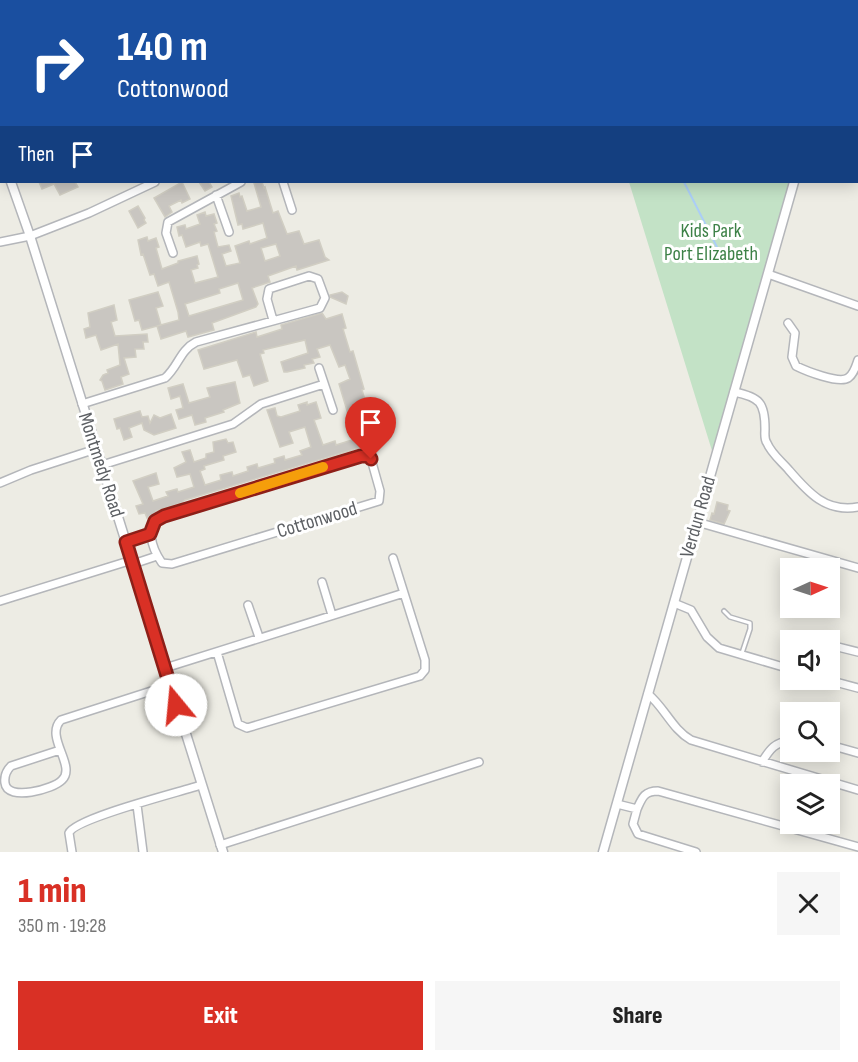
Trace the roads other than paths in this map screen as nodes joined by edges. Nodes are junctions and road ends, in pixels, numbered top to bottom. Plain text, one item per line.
1 (11, 183) edge
2 (153, 183) edge
3 (239, 183) edge
4 (283, 183) edge
5 (794, 183) edge
6 (216, 195) junction
7 (292, 210) dead end
8 (229, 232) dead end
9 (30, 236) junction
10 (0, 242) edge
11 (173, 253) dead end
12 (768, 274) junction
13 (858, 306) edge
14 (273, 320) junction
15 (788, 323) dead end
16 (858, 360) edge
17 (319, 368) dead end
18 (324, 384) junction
19 (734, 392) junction
20 (82, 404) junction
21 (333, 410) dead end
22 (96, 449) junction
23 (102, 465) junction
24 (0, 483) edge
25 (858, 507) edge
26 (697, 522) junction
27 (150, 534) junction
28 (126, 542) junction
29 (157, 556) junction
30 (393, 558) dead end
31 (132, 562) junction
32 (858, 568) edge
33 (322, 582) dead end
34 (404, 593) junction
35 (0, 602) edge
36 (674, 603) junction
37 (248, 605) dead end
38 (723, 611) dead end
39 (332, 615) junction
40 (259, 638) junction
41 (840, 648) edge
42 (217, 652) junction
43 (858, 652) edge
44 (742, 655) junction
45 (780, 666) edge
46 (165, 668) junction
47 (840, 683) edge
48 (170, 684) junction
49 (858, 688) edge
50 (648, 694) junction
51 (780, 742) edge
52 (840, 748) edge
53 (60, 750) junction
54 (858, 753) edge
55 (479, 762) dead end
56 (762, 762) junction
57 (201, 785) junction
58 (858, 790) edge
59 (137, 804) junction
60 (617, 804) junction
61 (637, 809) junction
62 (858, 847) edge
63 (221, 848) edge
64 (72, 852) edge
65 (143, 852) edge
66 (603, 852) edge
67 (696, 852) edge

1 - 9 street, Montmedy Road
2 - 9 street
3 - 6 street
4 - 7 street
5 - 12 street, Verdun Road
6 - 8 street
6 - 11 street
9 - 10 street
9 - 20 street, Montmedy Road
12 - 13 street
12 - 19 street, Verdun Road
14 - 14 street
14 - 20 street
15 - 16 street
17 - 18 street
18 - 21 street
18 - 23 street
19 - 25 street
19 - 26 street, Verdun Road
20 - 22 street, Montmedy Road
22 - 23 street, Montmedy Road
22 - 24 street
23 - 28 street, Montmedy Road
26 - 32 street
26 - 36 street, Verdun Road
27 - 28 street
27 - 29 street
27 - 29 street, Cottonwood
28 - 31 street, Montmedy Road
29 - 31 street
30 - 34 street
31 - 35 street
31 - 46 street, Montmedy Road
33 - 39 street
34 - 39 street
34 - 42 street
36 - 44 street
36 - 50 street, Verdun Road
37 - 40 street
38 - 44 lane
39 - 40 street
40 - 42 street
41 - 43 street
42 - 46 street
44 - 45 street
46 - 48 street, Montmedy Road
47 - 49 street
48 - 53 street
48 - 57 street, Montmedy Road
50 - 56 street
50 - 60 street, Verdun Road
51 - 56 street
52 - 54 street
53 - 53 street
55 - 63 street
56 - 58 street
57 - 59 street
57 - 63 street, Montmedy Road
59 - 64 street
59 - 65 street
60 - 61 street
60 - 66 street, Verdun Road
61 - 62 street
61 - 67 street

